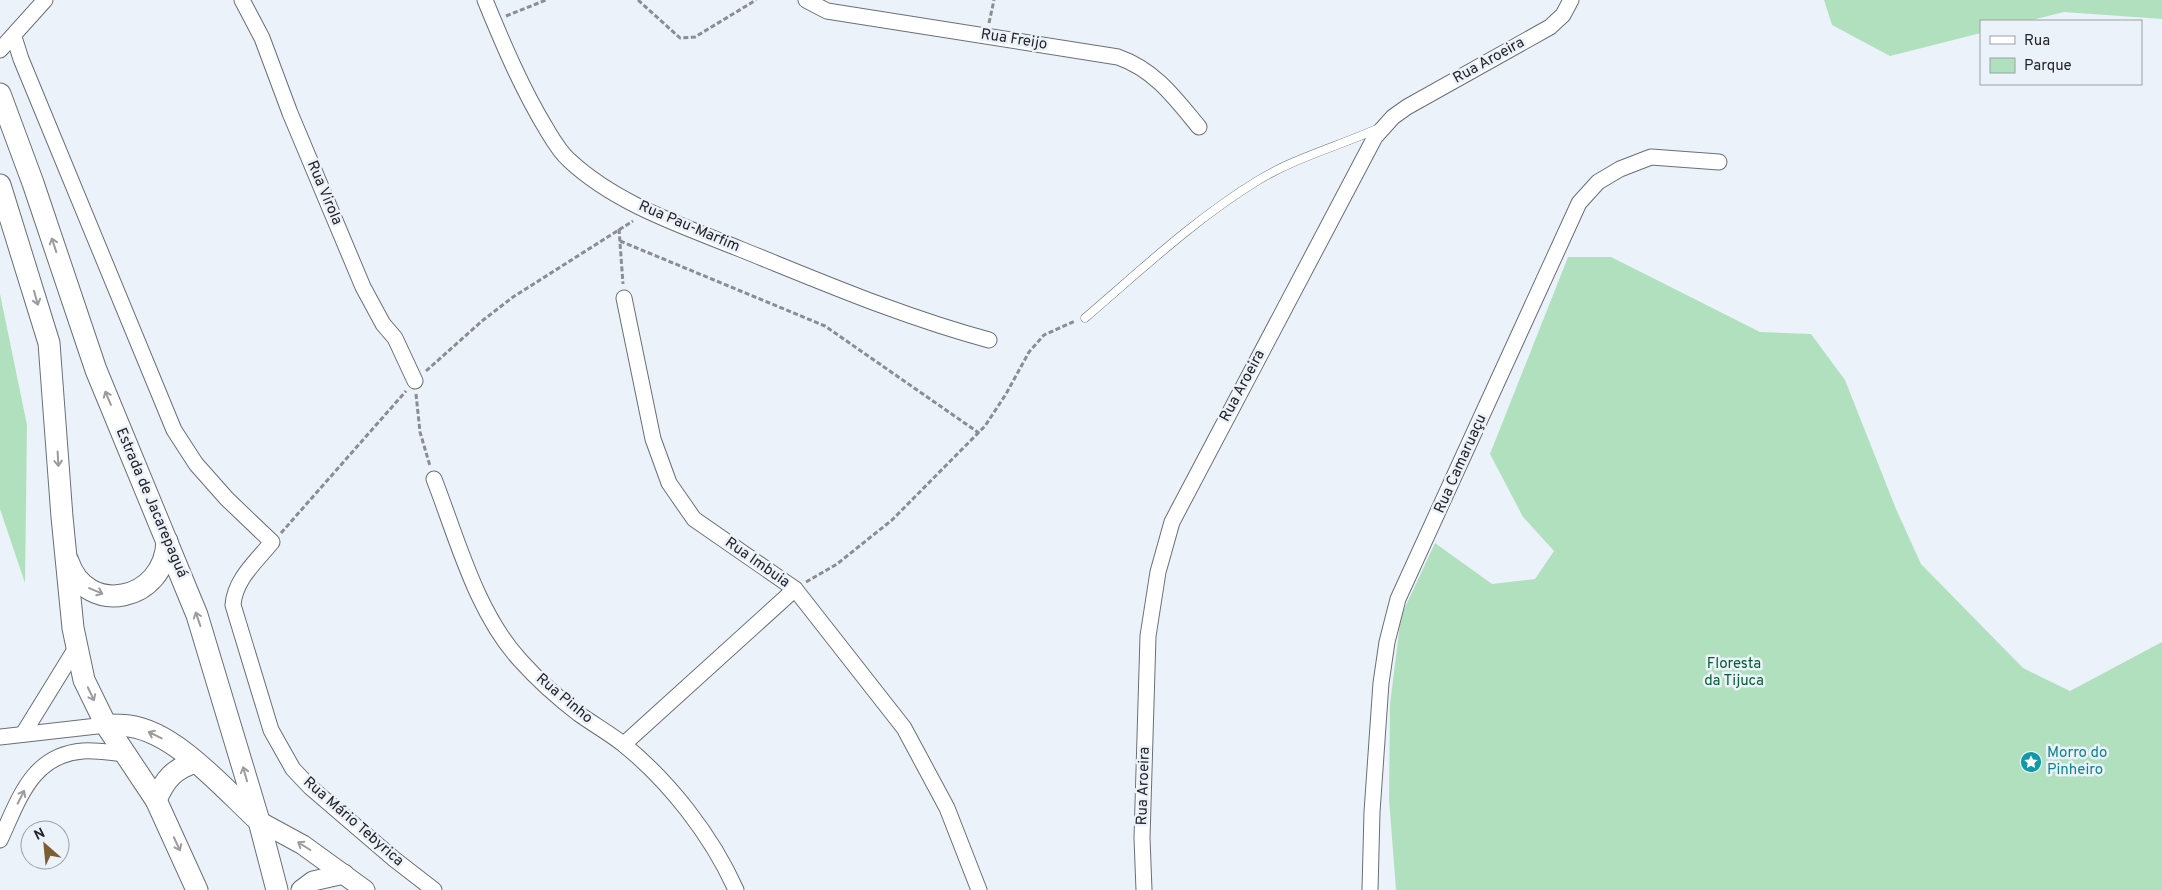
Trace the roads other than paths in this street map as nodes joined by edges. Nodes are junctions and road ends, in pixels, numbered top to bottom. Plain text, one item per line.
1 (45, 0) edge
2 (242, 0) edge
3 (485, 0) edge
4 (806, 0) edge
5 (1571, 0) edge
6 (14, 37) junction
7 (0, 50) edge
8 (0, 94) edge
9 (1386, 125) junction
10 (1198, 127) dead end
11 (1719, 162) dead end
12 (0, 185) edge
13 (624, 298) road end
14 (1085, 318) road end
15 (989, 340) dead end
16 (415, 381) road end
17 (434, 479) road end
18 (166, 540) junction
19 (66, 555) junction
20 (795, 589) junction
21 (76, 648) junction
22 (106, 725) junction
23 (24, 734) junction
24 (0, 737) edge
25 (624, 744) junction
26 (126, 754) junction
27 (195, 762) junction
28 (156, 800) junction
29 (259, 821) junction
30 (0, 840) edge
31 (344, 874) junction
32 (198, 890) edge
33 (277, 890) edge
34 (302, 890) edge
35 (365, 890) edge
36 (434, 890) edge
37 (736, 890) edge
38 (979, 890) edge
39 (1144, 890) edge
40 (1370, 890) edge

1 - 6 street
2 - 16 street, Rua Virola
3 - 15 street, Rua Pau-Marfim
4 - 10 street, Rua Freijo
5 - 9 street, Rua Aroeira
6 - 7 street
6 - 36 street, Rua Mário Tebyrica
18 -> 8 main road, Estrada de Jacarepaguá
9 - 14 lane
9 - 39 street, Rua Aroeira
11 - 40 street, Rua Camaruaçu
12 -> 19 main road
13 - 20 street, Rua Imbuia
17 - 25 street, Rua Pinho
19 -> 18 main road
29 -> 18 main road, Estrada de Jacarepaguá
19 - 21 main road
20 - 25 street
20 - 38 street, Rua Imbuia
21 -> 22 main road
21 - 23 street
22 - 23 street
22 - 26 main road
27 -> 22 main road
23 - 24 street
25 - 37 street, Rua Pinho
26 - 28 main road
30 -> 26 street
27 - 28 main road
27 - 29 main road
28 -> 32 main road
31 -> 29 street
29 - 33 main road, Estrada de Jacarepaguá
31 - 34 street
31 - 35 street

